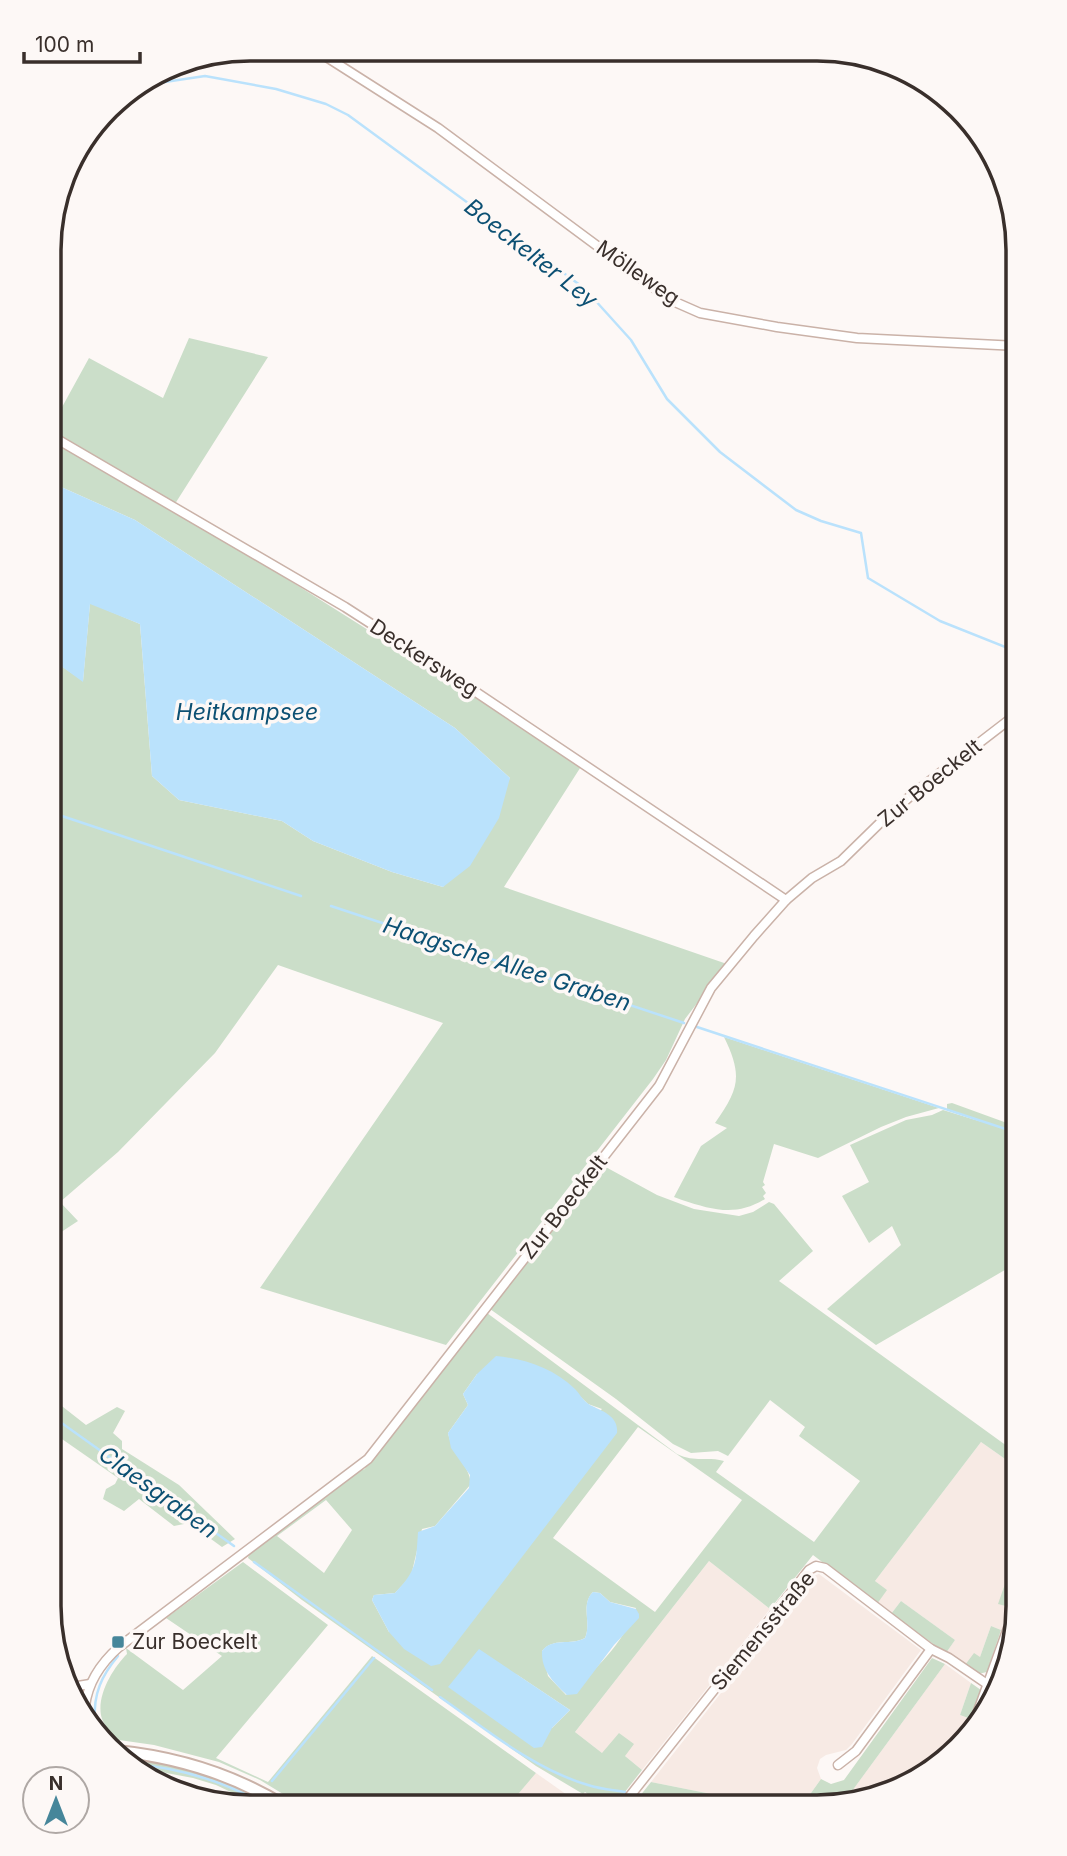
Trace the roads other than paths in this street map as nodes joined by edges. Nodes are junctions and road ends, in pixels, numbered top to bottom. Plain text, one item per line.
1 (333, 61) edge
2 (1006, 345) edge
3 (61, 441) edge
4 (1006, 723) edge
5 (786, 900) junction
6 (931, 1649) junction
7 (1000, 1652) edge
8 (90, 1684) junction
9 (987, 1685) junction
10 (80, 1686) edge
11 (985, 1691) edge
12 (87, 1699) edge
13 (132, 1753) edge
14 (838, 1765) dead end
15 (265, 1795) edge
16 (631, 1795) edge

1 - 2 street, Mölleweg
3 - 5 street, Deckersweg
4 - 5 street, Zur Boeckelt
5 - 8 street, Zur Boeckelt
6 - 9 street, Siemensstraße
6 - 14 street
6 - 16 street, Siemensstraße
7 - 9 street
8 - 10 street
8 - 12 street, Zur Boeckelt
9 - 11 street
13 - 15 street

